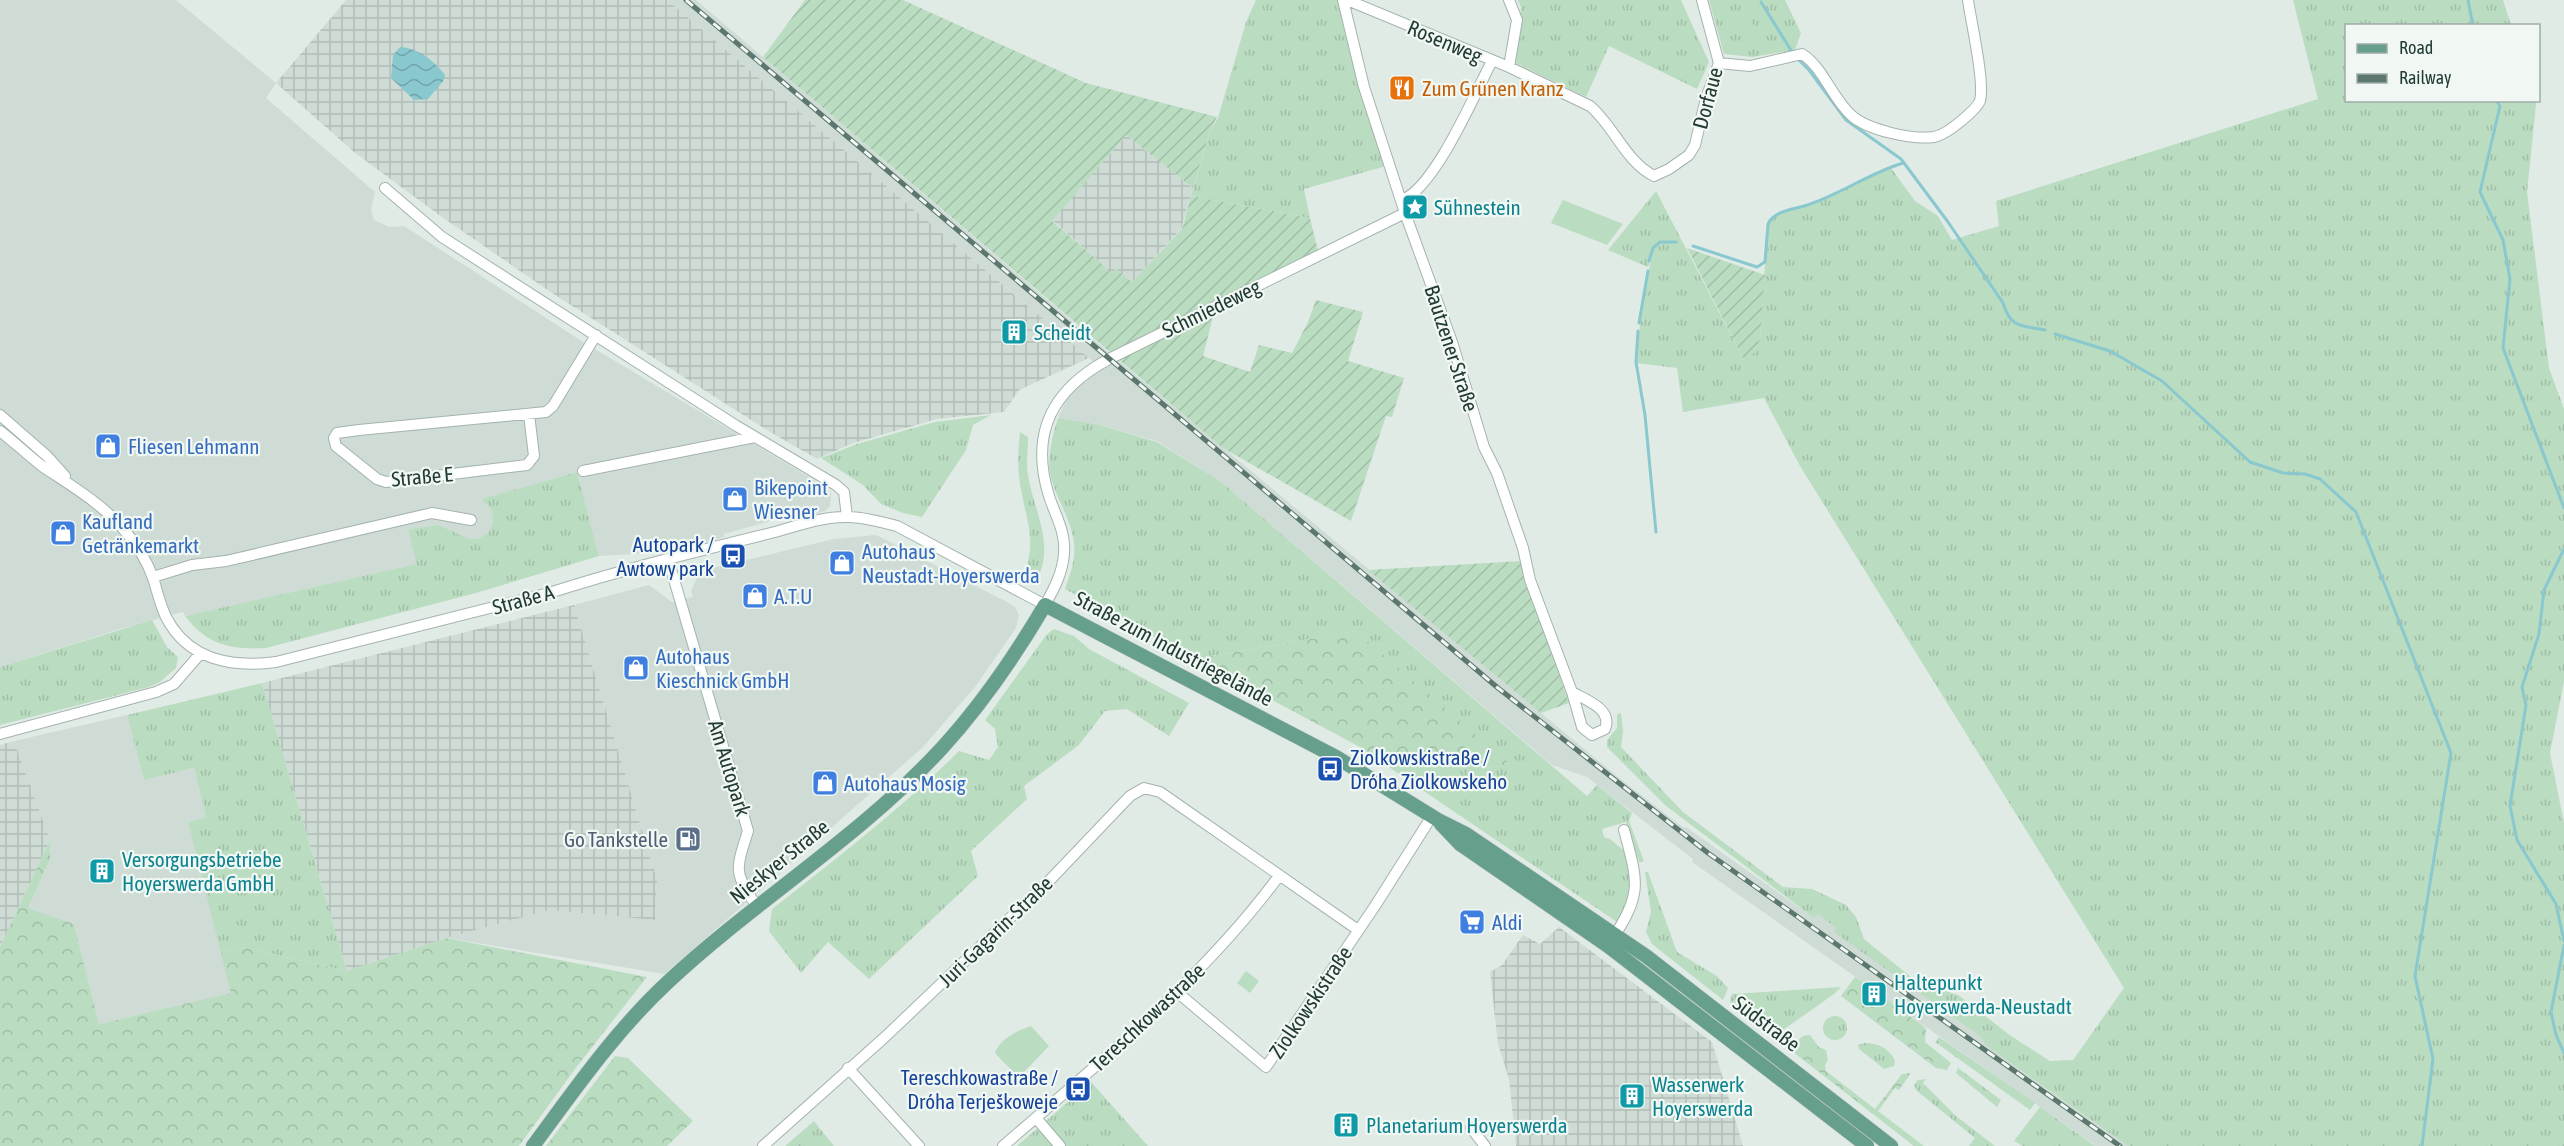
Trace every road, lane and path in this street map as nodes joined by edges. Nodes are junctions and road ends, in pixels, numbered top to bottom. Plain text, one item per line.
1 (1343, 0) edge
2 (1347, 0) edge
3 (1509, 0) edge
4 (1702, 0) edge
5 (1968, 0) edge
6 (1492, 61) junction
7 (1719, 63) junction
8 (1509, 67) junction
9 (1654, 176) joint
10 (385, 188) dead end
11 (1402, 200) junction
12 (1405, 213) junction
13 (596, 335) junction
14 (529, 414) junction
15 (0, 416) edge
16 (0, 430) edge
17 (1045, 432) joint
18 (755, 437) junction
19 (583, 471) dead end
20 (77, 489) junction
21 (848, 517) junction
22 (471, 520) dead end
23 (668, 559) junction
24 (153, 577) junction
25 (1045, 604) junction
26 (200, 654) junction
27 (1572, 692) dead end
28 (0, 734) edge
29 (1138, 790) joint
30 (1435, 818) junction
31 (1624, 830) dead end
32 (1279, 876) junction
33 (756, 906) junction
34 (1358, 930) junction
35 (1611, 941) junction
36 (1177, 992) junction
37 (848, 1068) junction
38 (1036, 1118) junction
39 (1471, 1128) dead end
40 (533, 1146) edge
41 (763, 1146) edge
42 (920, 1146) edge
43 (1003, 1146) edge
44 (1060, 1146) edge
45 (1485, 1146) edge
46 (1867, 1146) edge
47 (1891, 1146) edge

1 - 11 street, Bautzener Straße
2 - 6 street, Rosenweg
3 - 8 street, Rosenweg
4 - 7 street, Dorfaue
5 - 7 street
6 - 8 street, Rosenweg
6 - 11 street
7 - 9 street, Dorfaue
8 - 9 street, Rosenweg
10 - 13 street
11 - 12 street, Bautzener Straße
12 - 17 street, Schmiedeweg
12 - 27 street, Bautzener Straße
13 - 14 street, Straße E
13 - 18 street
14 - 14 street, Straße E
15 - 20 street
16 - 20 street
17 - 25 street, Straße zum Industriegelände
18 - 19 street
18 - 21 street
20 - 24 street
21 - 23 street, Straße A
21 - 25 street, Straße A
22 - 24 street, Straße E
23 - 26 street, Straße A
23 - 33 street, Am Autopark
24 - 26 street
25 - 30 main road, Straße zum Industriegelände
25 - 33 main road, Nieskyer Straße
26 - 28 street
29 - 32 street, Ziolkowskistraße
29 - 37 street, Juri-Gagarin-Straße
30 - 34 street, Ziolkowskistraße
30 - 35 main road, Straße zum Industriegelände
31 - 35 street
32 - 34 street, Ziolkowskistraße
32 - 36 street, Tereschkowastraße
33 - 40 main road, Nieskyer Straße
34 - 36 street, Ziolkowskistraße
35 - 46 main road, Südstraße
35 - 47 main road, Südstraße
36 - 38 street, Tereschkowastraße
37 - 41 street, Juri-Gagarin-Straße
37 - 42 street
38 - 43 street, Tereschkowastraße
38 - 44 street
39 - 45 street

